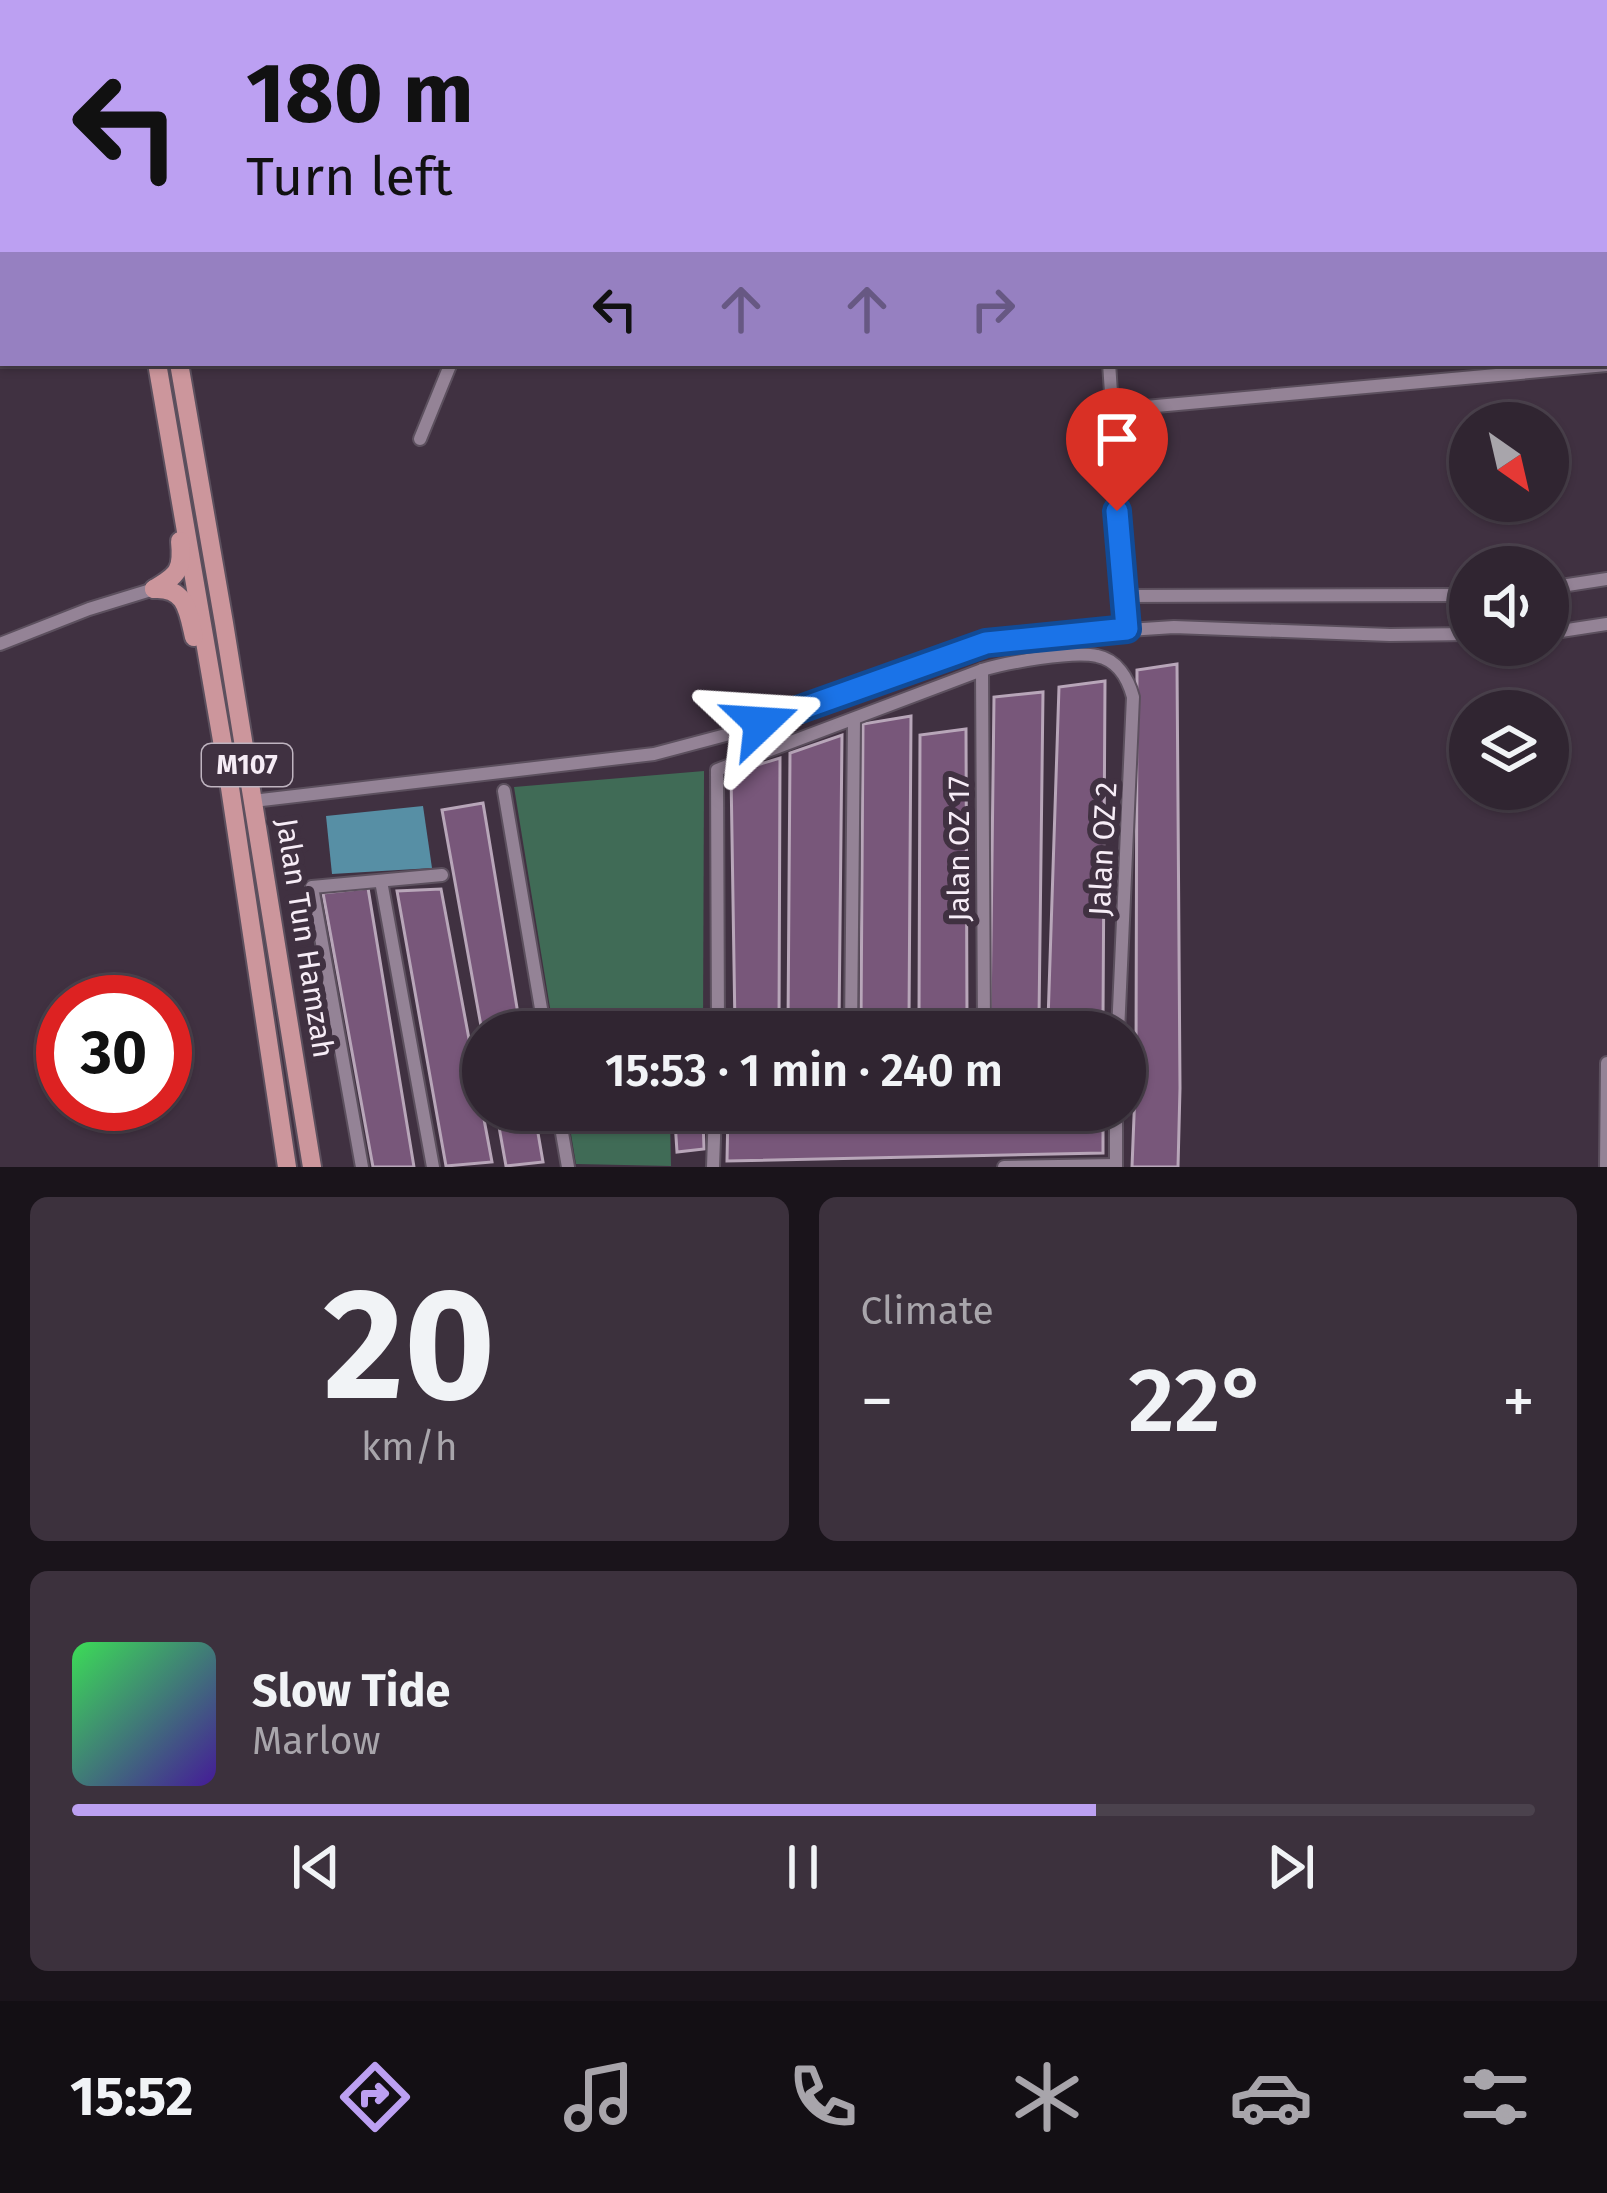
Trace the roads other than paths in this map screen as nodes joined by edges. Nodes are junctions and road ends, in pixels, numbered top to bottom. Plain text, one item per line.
1 (158, 366) edge
2 (179, 366) edge
3 (450, 366) edge
4 (1109, 366) edge
5 (1596, 366) edge
6 (1112, 410) junction
7 (168, 422) junction
8 (420, 439) dead end
9 (1607, 579) edge
10 (1569, 585) edge
11 (154, 590) junction
12 (1124, 596) junction
13 (1449, 596) edge
14 (1607, 624) edge
15 (1127, 629) junction
16 (1569, 630) edge
17 (1449, 634) edge
18 (0, 644) edge
19 (982, 670) junction
20 (854, 719) junction
21 (229, 781) junction
22 (504, 791) dead end
23 (253, 801) junction
24 (442, 875) dead end
25 (381, 880) junction
26 (541, 1011) edge
27 (718, 1011) edge
28 (851, 1011) edge
29 (984, 1011) edge
30 (1119, 1011) edge
31 (1607, 1063) edge
32 (1607, 1078) edge
33 (562, 1131) edge
34 (714, 1131) edge
35 (1117, 1131) edge
36 (1116, 1166) edge
37 (287, 1167) edge
38 (312, 1167) edge
39 (362, 1167) edge
40 (433, 1167) edge
41 (568, 1167) edge
42 (713, 1167) edge
43 (1004, 1167) edge
44 (1606, 1167) edge

1 - 7 main road, Jalan Tun Hamzah / M107
2 - 23 main road, Jalan Tun Hamzah / M107
3 - 8 street
4 - 6 street
5 - 6 street
6 - 12 street
7 - 11 main road
7 - 21 main road, Jalan Tun Hamzah / M107
9 - 10 street
11 - 18 street
11 - 21 main road
12 - 13 street
12 - 15 street
14 - 16 street
15 - 17 street
15 - 23 street
19 - 20 street
19 - 29 street, Jalan OZ 17
19 - 30 street, Jalan OZ 2
20 - 27 street
20 - 28 street
21 - 37 main road, Jalan Tun Hamzah / M107
22 - 26 street
23 - 38 main road, Jalan Tun Hamzah / M107
24 - 25 street
25 - 39 street
25 - 40 street
31 - 32 street
32 - 44 street
33 - 41 street
34 - 42 street
35 - 36 street
36 - 43 street

